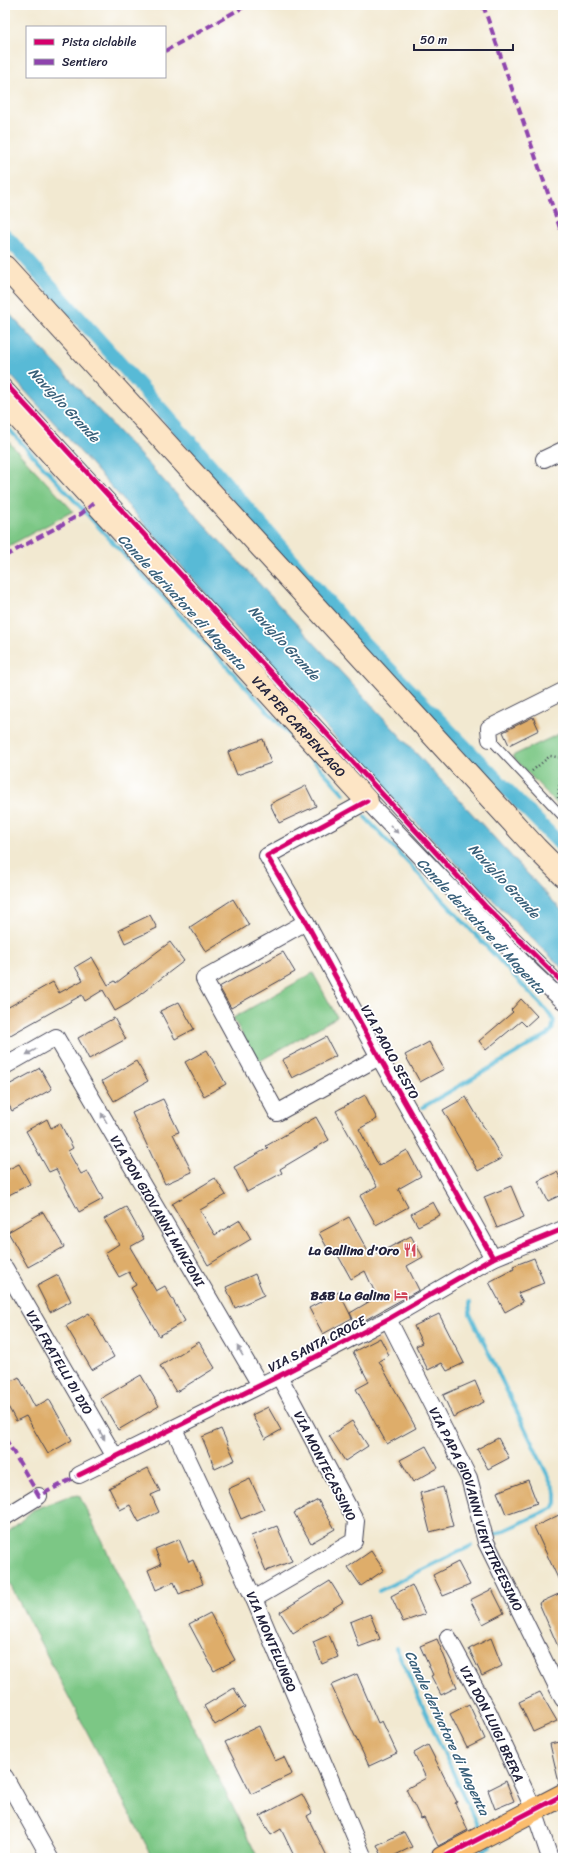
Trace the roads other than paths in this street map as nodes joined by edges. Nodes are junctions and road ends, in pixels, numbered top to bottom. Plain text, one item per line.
1 (5, 267) edge
2 (5, 383) edge
3 (5, 403) edge
4 (563, 450) edge
5 (544, 459) dead end
6 (563, 691) edge
7 (490, 739) joint
8 (367, 801) junction
9 (563, 818) edge
10 (563, 875) edge
11 (306, 922) junction
12 (563, 983) edge
13 (563, 1002) edge
14 (379, 1057) junction
15 (5, 1066) edge
16 (563, 1229) edge
17 (493, 1258) junction
18 (5, 1268) edge
19 (388, 1319) junction
20 (279, 1376) junction
21 (260, 1385) junction
22 (174, 1429) junction
23 (115, 1457) junction
24 (79, 1475) dead end
25 (39, 1496) dead end
26 (5, 1517) edge
27 (254, 1599) junction
28 (448, 1637) dead end
29 (563, 1699) edge
30 (5, 1777) edge
31 (563, 1795) edge
32 (534, 1810) junction
33 (50, 1858) edge
34 (364, 1858) edge
35 (442, 1858) edge
36 (550, 1858) edge

1 - 10 street
2 - 12 lane
3 - 8 street, VIA PER CARPENZAGO
4 - 5 street
6 - 7 street
7 - 9 lane
8 - 11 street, VIA PAOLO SESTO
8 -> 13 street
11 - 14 street, VIA PAOLO SESTO
11 - 14 street
14 - 17 street, VIA PAOLO SESTO
21 -> 15 street, VIA DON GIOVANNI MINZONI
16 - 17 street, VIA SANTA CROCE
17 - 19 street, VIA SANTA CROCE
18 -> 23 street, VIA FRATELLI DI DIO
19 - 20 street, VIA SANTA CROCE
19 - 29 street, VIA PAPA GIOVANNI VENTITREESIMO
20 - 21 street, VIA SANTA CROCE
20 - 27 street, VIA MONTECASSINO
21 - 22 street, VIA SANTA CROCE
22 - 23 street, VIA SANTA CROCE
22 - 27 street, VIA MONTELUNGO
23 - 24 street, VIA SANTA CROCE
25 - 26 street
27 - 34 street, VIA MONTELUNGO
28 - 32 street, VIA DON LUIGI BRERA
30 - 33 street
31 - 32 main road
32 - 35 main road
32 - 36 street, VIA DON LUIGI BRERA

